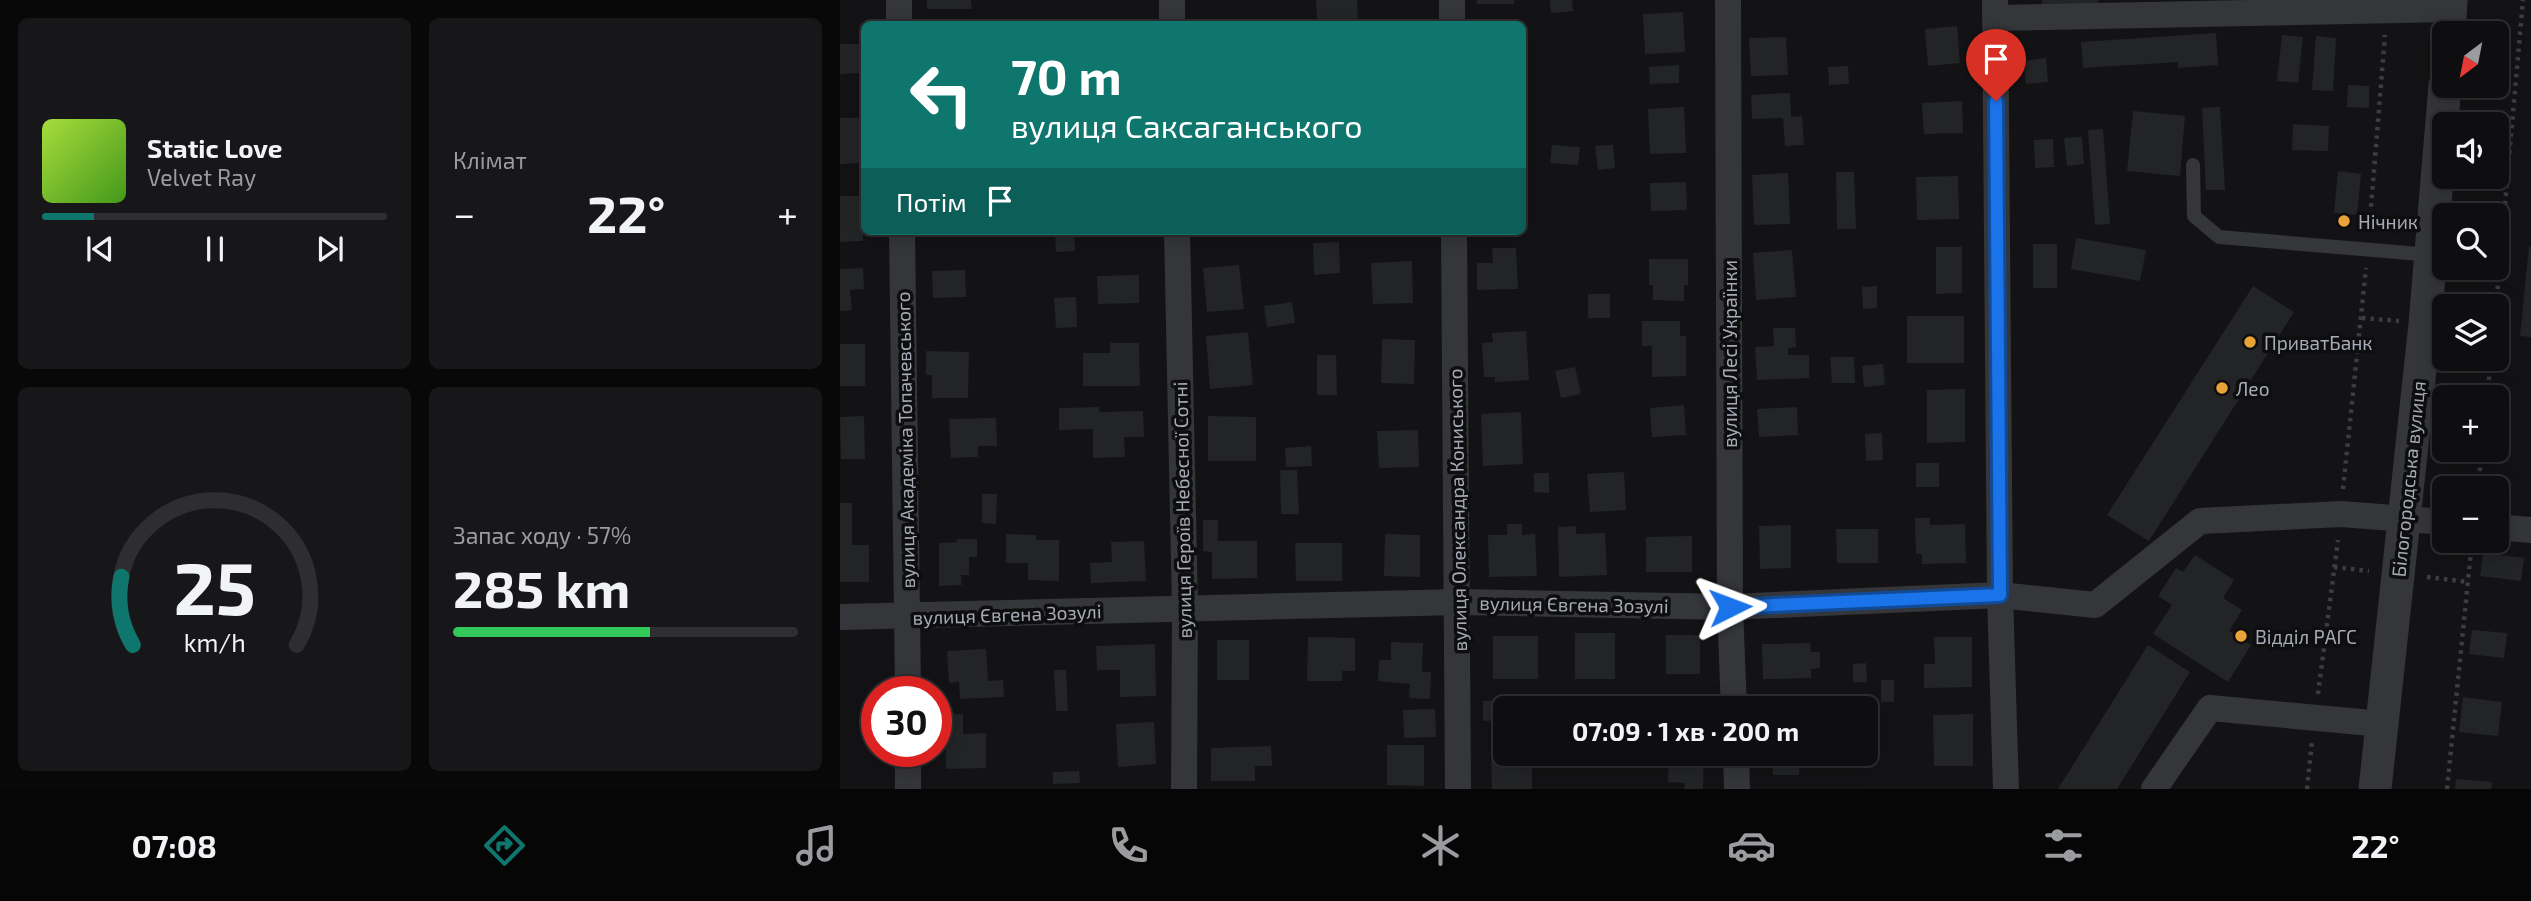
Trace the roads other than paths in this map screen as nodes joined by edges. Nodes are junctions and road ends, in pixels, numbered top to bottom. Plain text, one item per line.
1 (899, 0) edge
2 (1172, 0) edge
3 (1452, 0) edge
4 (1728, 0) edge
5 (1996, 9) edge
6 (2450, 14) edge
7 (899, 21) edge
8 (1172, 21) edge
9 (1452, 21) edge
10 (2444, 98) edge
11 (2193, 165) dead end
12 (2436, 203) edge
13 (902, 235) edge
14 (1177, 235) edge
15 (1454, 235) edge
16 (2432, 255) joint
17 (2404, 518) junction
18 (2432, 521) edge
19 (2509, 528) edge
20 (2531, 530) edge
21 (2000, 595) junction
22 (1459, 602) junction
23 (1730, 607) junction
24 (1185, 609) junction
25 (840, 617) edge
26 (907, 617) junction
27 (908, 676) edge
28 (1733, 696) edge
29 (2382, 724) junction
30 (1736, 766) edge
31 (908, 767) edge
32 (908, 789) edge
33 (1184, 789) edge
34 (1458, 789) edge
35 (1737, 789) edge
36 (2006, 789) edge
37 (2154, 789) edge
38 (2375, 789) edge

1 - 7 street
2 - 8 street
3 - 9 street
4 - 23 street, вулиця Лесі Українки
5 - 6 street
5 - 21 street
10 - 12 street, Білогородська вулиця
11 - 16 lane
13 - 26 street, вулиця Академіка Топачевського
14 - 24 street, вулиця Героїв Небесної Сотні
15 - 22 street, вулиця Олександра Кониського
16 - 17 street, Білогородська вулиця
17 - 18 street, вулиця Євгена Зозулі
17 - 21 street, вулиця Євгена Зозулі
17 - 29 street, Білогородська вулиця
19 - 20 street
21 - 23 street, вулиця Євгена Зозулі
21 - 36 street
22 - 23 street, вулиця Євгена Зозулі
22 - 24 street, вулиця Євгена Зозулі
22 - 34 street, вулиця Олександра Кониського
23 - 28 street, вулиця Лесі Українки
24 - 26 street, вулиця Євгена Зозулі
24 - 33 street, вулиця Героїв Небесної Сотні
25 - 26 street, вулиця Євгена Зозулі
26 - 27 street, вулиця Академіка Топачевського
29 - 37 street
29 - 38 street, Білогородська вулиця
30 - 35 street
31 - 32 street

